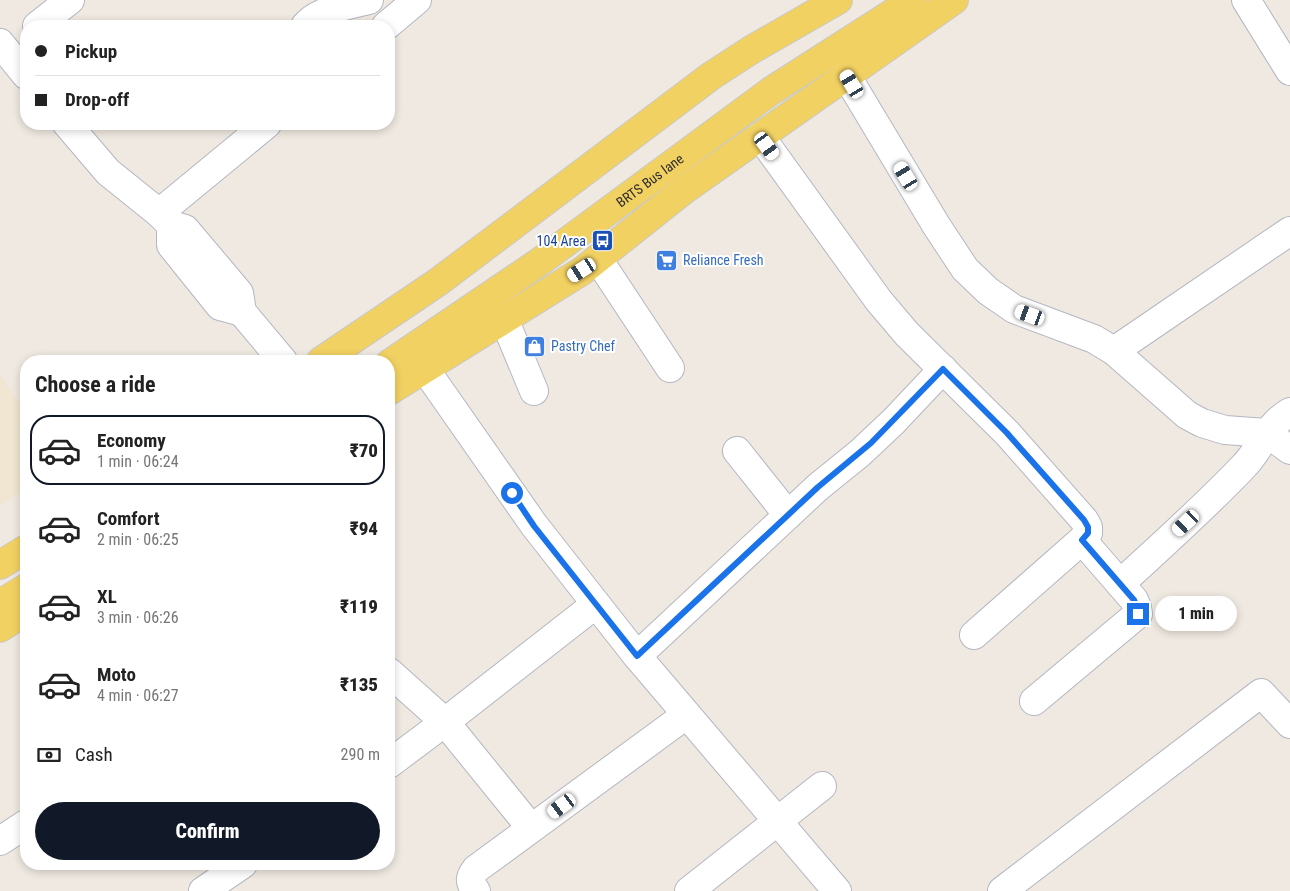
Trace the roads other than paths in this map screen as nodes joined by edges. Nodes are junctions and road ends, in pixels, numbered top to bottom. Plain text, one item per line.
1 (70, 0) edge
2 (369, 0) edge
3 (373, 0) edge
4 (838, 0) edge
5 (914, 0) edge
6 (954, 0) edge
7 (1246, 0) edge
8 (412, 4) edge
9 (45, 20) edge
10 (312, 20) edge
11 (393, 20) edge
12 (11, 43) edge
13 (20, 62) edge
14 (1290, 71) edge
15 (846, 75) junction
16 (72, 130) edge
17 (245, 134) edge
18 (760, 136) junction
19 (165, 219) junction
20 (1290, 231) edge
21 (598, 259) junction
22 (504, 320) junction
23 (1114, 351) junction
24 (278, 355) edge
25 (330, 355) edge
26 (395, 360) edge
27 (425, 368) junction
28 (670, 368) dead end
29 (943, 369) junction
30 (395, 387) edge
31 (534, 391) dead end
32 (1290, 412) edge
33 (1267, 433) junction
34 (1290, 450) edge
35 (737, 451) dead end
36 (788, 515) junction
37 (1082, 540) junction
38 (20, 553) edge
39 (0, 565) edge
40 (1120, 584) junction
41 (20, 592) edge
42 (0, 604) edge
43 (596, 604) junction
44 (20, 615) edge
45 (0, 628) edge
46 (974, 635) dead end
47 (637, 656) junction
48 (395, 677) edge
49 (1034, 701) dead end
50 (686, 715) junction
51 (445, 722) junction
52 (1290, 724) edge
53 (395, 760) edge
54 (822, 786) dead end
55 (776, 822) junction
56 (20, 828) edge
57 (531, 828) junction
58 (0, 841) edge
59 (234, 870) edge
60 (203, 891) edge
61 (476, 891) edge
62 (689, 891) edge
63 (837, 891) edge
64 (1002, 891) edge

1 - 9 street
2 - 10 street
3 - 8 street
4 - 25 main road
5 - 26 main road, BRTS Bus lane
6 - 15 main road
7 - 14 street
8 - 11 street
12 - 13 street
15 - 18 main road
15 - 23 street
16 - 19 street
17 - 19 street
18 - 21 main road
18 - 29 street
19 - 24 street
20 - 23 street
21 - 22 main road
21 - 28 street
22 - 27 main road
22 - 31 street
23 - 33 street
27 - 30 main road
27 - 43 street
29 - 36 street
29 - 37 street
32 - 33 street
33 - 34 street
33 - 40 street
35 - 36 street
36 - 47 street
37 - 40 street
37 - 46 street
38 - 39 main road
40 - 49 street
41 - 42 main road
43 - 47 street
43 - 51 street
44 - 45 main road
47 - 50 street
48 - 51 street
50 - 55 street
50 - 57 street
51 - 53 street
51 - 57 street
52 - 64 street
54 - 55 street
55 - 62 street
55 - 63 street
56 - 58 street
57 - 61 street
59 - 60 street

